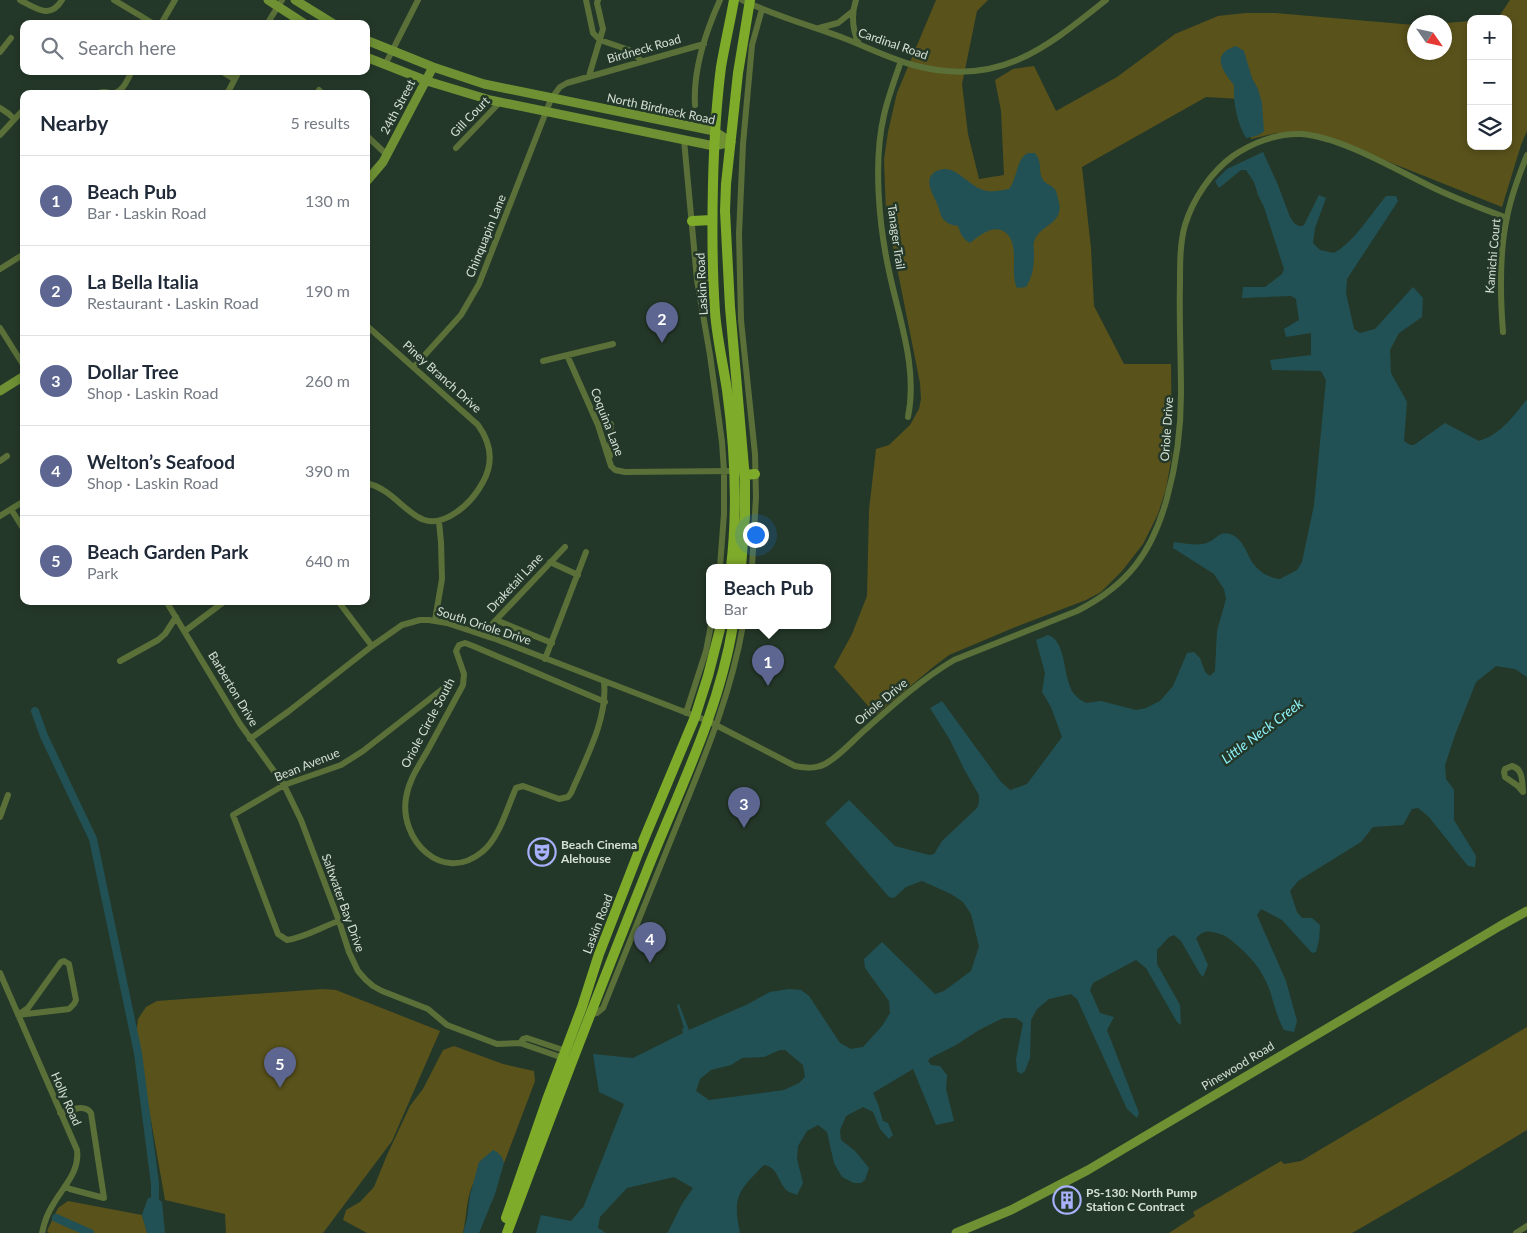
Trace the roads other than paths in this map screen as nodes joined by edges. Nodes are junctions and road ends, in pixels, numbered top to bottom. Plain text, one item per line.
1 (20, 0) edge
2 (62, 0) edge
3 (114, 0) edge
4 (175, 0) edge
5 (268, 0) edge
6 (295, 0) edge
7 (418, 0) edge
8 (586, 0) edge
9 (590, 0) edge
10 (720, 0) edge
11 (734, 0) edge
12 (856, 0) edge
13 (1106, 0) edge
14 (747, 1) edge
15 (598, 2) edge
16 (280, 3) edge
17 (762, 9) junction
18 (853, 11) junction
19 (147, 20) edge
20 (163, 20) edge
21 (269, 20) edge
22 (300, 20) edge
23 (328, 20) edge
24 (818, 28) junction
25 (11, 38) dead end
26 (600, 40) junction
27 (370, 42) edge
28 (704, 44) junction
29 (859, 44) junction
30 (0, 52) edge
31 (392, 52) junction
32 (370, 59) edge
33 (641, 61) junction
34 (901, 61) junction
35 (385, 65) junction
36 (433, 68) junction
37 (130, 75) edge
38 (228, 75) edge
39 (236, 75) edge
40 (589, 76) junction
41 (234, 79) junction
42 (426, 81) junction
43 (121, 90) edge
44 (229, 90) edge
45 (552, 99) junction
46 (500, 102) junction
47 (695, 105) dead end
48 (0, 108) edge
49 (546, 112) junction
50 (20, 113) edge
51 (14, 120) junction
52 (714, 131) junction
53 (0, 134) edge
54 (370, 139) edge
55 (684, 140) junction
56 (731, 142) junction
57 (743, 144) junction
58 (714, 146) junction
59 (456, 148) dead end
60 (387, 155) junction
61 (1527, 155) edge
62 (370, 177) edge
63 (1506, 218) junction
64 (712, 220) junction
65 (692, 221) junction
66 (20, 256) edge
67 (0, 269) edge
68 (713, 277) junction
69 (697, 280) junction
70 (0, 328) edge
71 (370, 328) edge
72 (1503, 332) dead end
73 (614, 344) dead end
74 (567, 355) junction
75 (20, 360) edge
76 (543, 361) dead end
77 (414, 367) junction
78 (20, 378) edge
79 (0, 391) edge
80 (908, 417) dead end
81 (598, 424) junction
82 (7, 456) dead end
83 (0, 460) edge
84 (610, 462) junction
85 (729, 471) junction
86 (750, 474) junction
87 (370, 485) edge
88 (20, 503) edge
89 (11, 509) junction
90 (0, 516) edge
91 (439, 522) junction
92 (20, 524) edge
93 (565, 547) dead end
94 (586, 552) dead end
95 (550, 562) junction
96 (720, 564) edge
97 (731, 564) edge
98 (741, 564) edge
99 (752, 564) edge
100 (578, 575) junction
101 (168, 605) edge
102 (219, 605) edge
103 (341, 605) edge
104 (176, 617) junction
105 (435, 620) junction
106 (496, 620) junction
107 (710, 629) edge
108 (720, 629) edge
109 (732, 629) edge
110 (742, 629) edge
111 (185, 630) junction
112 (483, 635) junction
113 (552, 642) junction
114 (372, 646) junction
115 (545, 659) junction
116 (120, 662) dead end
117 (604, 682) junction
118 (445, 686) dead end
119 (605, 702) junction
120 (691, 715) junction
121 (712, 723) junction
122 (250, 739) junction
123 (284, 785) junction
124 (8, 795) dead end
125 (0, 817) edge
126 (616, 910) junction
127 (1527, 911) edge
128 (634, 917) junction
129 (339, 921) junction
130 (0, 973) edge
131 (18, 1015) junction
132 (565, 1054) junction
133 (60, 1113) junction
134 (65, 1186) junction
135 (1527, 1226) edge
136 (972, 1230) edge
137 (42, 1233) edge
138 (501, 1233) edge
139 (507, 1233) edge
140 (956, 1233) edge
141 (1516, 1233) edge

1 - 2 street
3 - 19 street
4 - 20 street
5 - 16 main road
6 - 23 main road
7 - 31 street
8 - 26 street
9 - 15 street
10 - 28 street
11 - 52 main road, Laskin Road
12 - 18 street
13 - 34 street, Cardinal Road
14 - 17 street, Cardinal Road
14 - 56 main road
15 - 26 street
16 - 21 street
16 - 22 main road
17 - 24 street, Cardinal Road
17 - 57 street
18 - 24 street
18 - 29 street
24 - 29 street, Cardinal Road
25 - 30 street
26 - 33 street
26 - 40 street
27 - 31 main road, North Birdneck Road
28 - 33 street, Birdneck Road
28 - 47 street
29 - 34 street, Cardinal Road
31 - 35 street
31 - 36 main road, North Birdneck Road
32 - 35 main road, North Birdneck Road
33 - 40 street, Birdneck Road
34 - 80 street, Tanager Trail
35 - 42 main road, North Birdneck Road
36 - 42 main road, 24th Street
36 - 45 main road, North Birdneck Road
37 - 43 street
38 - 41 street
39 - 41 street
40 - 45 street, Birdneck Road
41 - 44 street
42 - 46 main road, North Birdneck Road
42 - 60 main road, 24th Street
45 - 49 street, Chinquapin Lane
45 - 52 main road, North Birdneck Road
46 - 49 main road, North Birdneck Road
46 - 59 street, Gill Court
48 - 51 street
49 - 55 main road, North Birdneck Road
49 - 77 street, Chinquapin Lane
50 - 51 street
51 - 53 street
52 - 56 main road, North Birdneck Road
52 - 58 main road, Laskin Road
54 - 60 street
55 - 58 main road, North Birdneck Road
55 - 65 street, Laskin Road
56 - 57 street
56 - 58 main road, North Birdneck Road
56 - 86 main road
57 - 86 street
58 - 64 main road, Laskin Road
60 - 62 main road, 24th Street
61 - 63 street, Kamichi Court
63 - 72 street, Kamichi Court
63 - 121 street, Oriole Drive
64 - 65 main road
64 - 68 main road, Laskin Road
65 - 69 street, Laskin Road
66 - 67 street
68 - 69 street
68 - 85 main road, Laskin Road
69 - 85 street, Laskin Road
70 - 75 street
71 - 77 street, Piney Branch Drive
73 - 74 street
74 - 76 street
74 - 81 street, Coquina Lane
77 - 91 street, Piney Branch Drive
78 - 79 main road
81 - 84 street, Coquina Lane
81 - 84 street
82 - 83 street
84 - 85 street, Coquina Lane
85 - 96 street, Laskin Road
85 - 97 main road, Laskin Road
86 - 98 main road
86 - 99 street
87 - 91 street
88 - 89 street
89 - 90 street
89 - 92 street
91 - 105 street
93 - 95 street, Draketail Lane
94 - 100 street
95 - 100 street
95 - 106 street, Draketail Lane
100 - 113 street
101 - 104 street, Barberton Drive
102 - 111 street
103 - 114 street
104 - 111 street, Barberton Drive
104 - 116 street
105 - 112 street, South Oriole Drive
105 - 114 street, South Oriole Drive
106 - 112 street, Draketail Lane
106 - 113 street
107 - 120 street, Laskin Road
108 - 120 main road, Laskin Road
109 - 121 main road, Laskin Road
110 - 121 street, Laskin Road
111 - 122 street, Barberton Drive
112 - 115 street, South Oriole Drive
113 - 115 street
114 - 122 street, South Oriole Drive
115 - 117 street, South Oriole Drive
117 - 119 street, Oriole Circle South
117 - 120 street, South Oriole Drive
118 - 123 street, Bean Avenue
119 - 119 street, Oriole Circle South
120 - 121 street, South Oriole Drive
120 - 126 main road, Laskin Road
121 - 128 main road, Laskin Road
122 - 123 street, Barberton Drive
123 - 129 street, Saltwater Bay Drive
123 - 129 street, Bean Avenue
124 - 125 street
126 - 128 main road
126 - 132 main road, Laskin Road
127 - 136 main road, Pinewood Road
128 - 139 main road, Laskin Road
129 - 132 street, Saltwater Bay Drive
130 - 131 street, Holly Road
131 - 131 street
131 - 133 street, Holly Road
132 - 138 main road, Laskin Road
133 - 134 street, Holly Road
133 - 134 street
134 - 137 street, Holly Road
135 - 141 street
136 - 140 main road, Pinewood Road

